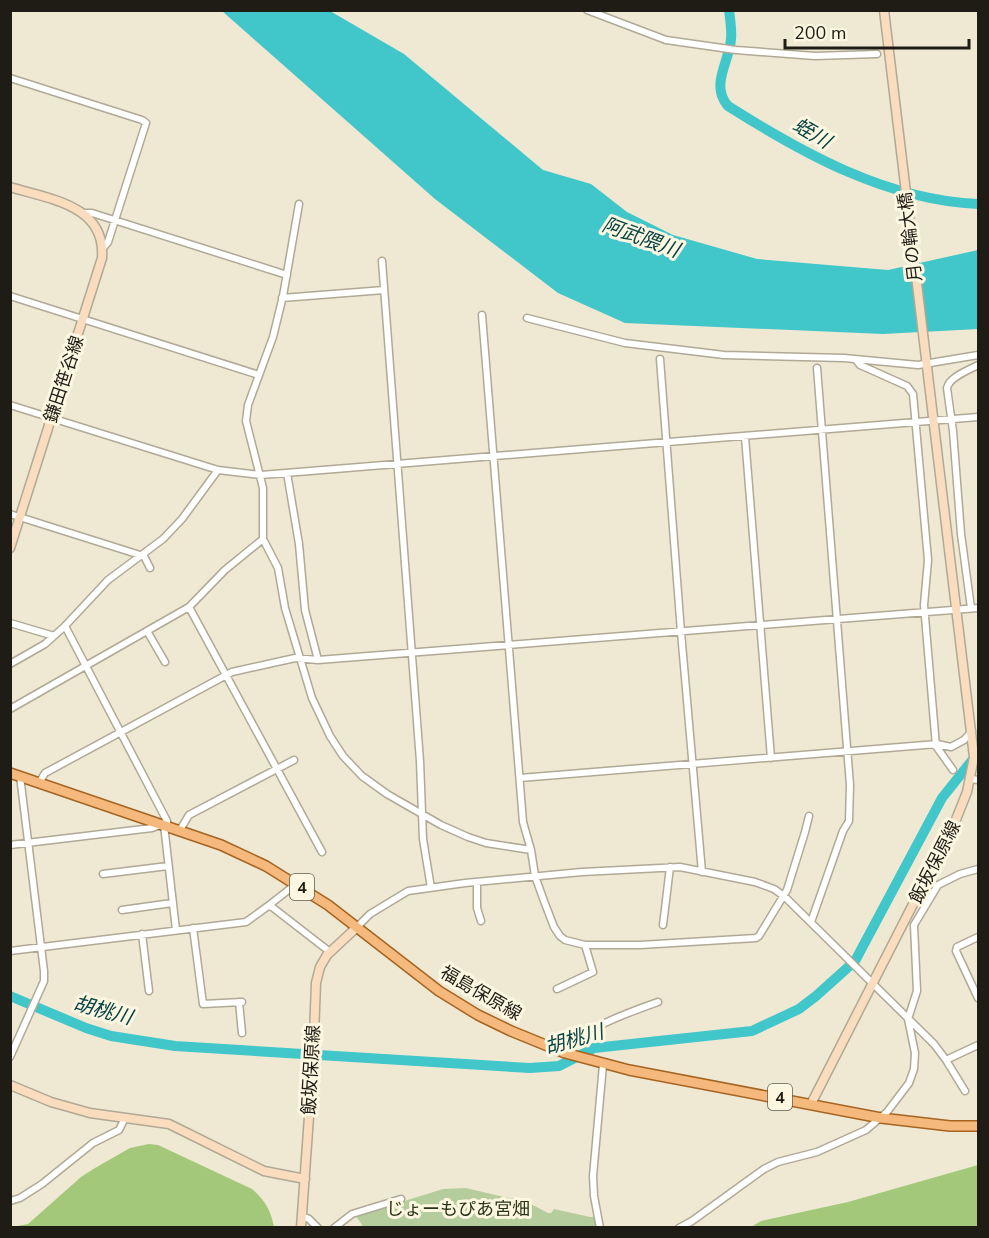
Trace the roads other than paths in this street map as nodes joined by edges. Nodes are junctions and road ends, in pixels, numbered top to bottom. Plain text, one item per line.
1 (587, 10) edge
2 (884, 10) edge
3 (877, 54) dead end
4 (10, 78) edge
5 (10, 187) edge
6 (299, 204) dead end
7 (84, 213) junction
8 (115, 220) junction
9 (103, 248) junction
10 (382, 261) dead end
11 (287, 275) junction
12 (384, 290) junction
13 (10, 296) edge
14 (282, 298) junction
15 (482, 315) dead end
16 (527, 318) dead end
17 (84, 319) junction
18 (978, 355) edge
19 (660, 359) dead end
20 (856, 360) junction
21 (926, 364) junction
22 (978, 365) edge
23 (817, 368) dead end
24 (259, 375) junction
25 (10, 405) edge
26 (978, 417) edge
27 (52, 418) junction
28 (951, 419) junction
29 (932, 421) junction
30 (916, 422) junction
31 (822, 431) junction
32 (745, 437) junction
33 (666, 442) junction
34 (494, 457) junction
35 (398, 464) junction
36 (218, 470) junction
37 (287, 472) junction
38 (261, 475) junction
39 (10, 514) edge
40 (20, 518) junction
41 (263, 539) junction
42 (10, 548) edge
43 (141, 554) junction
44 (150, 568) dead end
45 (189, 607) junction
46 (975, 608) edge
47 (957, 610) junction
48 (925, 612) junction
49 (837, 618) junction
50 (10, 623) edge
51 (760, 625) junction
52 (65, 626) junction
53 (147, 631) junction
54 (681, 632) junction
55 (54, 636) junction
56 (508, 645) junction
57 (413, 653) junction
58 (300, 658) junction
59 (318, 660) junction
60 (165, 662) dead end
61 (10, 664) edge
62 (85, 666) junction
63 (226, 675) junction
64 (10, 709) edge
65 (972, 731) junction
66 (122, 732) junction
67 (937, 744) junction
68 (848, 752) junction
69 (771, 758) junction
70 (294, 760) dead end
71 (692, 764) junction
72 (276, 769) junction
73 (953, 770) dead end
74 (10, 773) edge
75 (20, 776) junction
76 (520, 778) junction
77 (974, 779) edge
78 (39, 783) junction
79 (421, 812) junction
80 (808, 816) dead end
81 (164, 825) junction
82 (180, 830) junction
83 (28, 843) junction
84 (10, 845) edge
85 (531, 850) junction
86 (322, 852) dead end
87 (168, 866) junction
88 (670, 867) junction
89 (978, 869) edge
90 (702, 872) junction
91 (103, 874) dead end
92 (535, 876) junction
93 (927, 877) junction
94 (477, 882) junction
95 (296, 883) junction
96 (940, 883) junction
97 (431, 888) junction
98 (784, 896) junction
99 (172, 903) junction
100 (268, 906) junction
101 (122, 910) dead end
102 (481, 921) dead end
103 (812, 922) junction
104 (663, 925) dead end
105 (356, 927) junction
106 (193, 928) junction
107 (176, 930) junction
108 (142, 934) junction
109 (978, 937) edge
110 (585, 945) junction
111 (41, 947) junction
112 (10, 951) edge
113 (330, 952) junction
114 (873, 983) junction
115 (557, 989) dead end
116 (149, 991) dead end
117 (978, 998) edge
118 (658, 1002) dead end
119 (908, 1019) junction
120 (242, 1033) dead end
121 (978, 1045) edge
122 (563, 1052) junction
123 (10, 1057) edge
124 (946, 1060) junction
125 (603, 1065) junction
126 (10, 1085) edge
127 (965, 1091) dead end
128 (811, 1104) junction
129 (125, 1118) junction
130 (881, 1118) junction
131 (978, 1126) edge
132 (305, 1179) junction
133 (401, 1199) dead end
134 (10, 1201) edge
135 (302, 1216) junction
136 (301, 1227) edge
137 (318, 1227) edge
138 (334, 1227) edge
139 (600, 1227) edge
140 (680, 1227) edge

1 - 3 street
2 - 21 main road, 月の輪大橋
4 - 8 street
5 - 7 main road
6 - 11 street
7 - 8 street
7 - 9 main road
8 - 9 street
8 - 11 street
9 - 17 main road, 鎌田笹谷線
10 - 12 street
11 - 14 street
12 - 14 street
12 - 35 street
13 - 17 street
14 - 24 street
15 - 34 street
16 - 20 street
17 - 24 street
17 - 27 main road, 鎌田笹谷線
18 - 21 street
19 - 33 street
20 - 21 street
20 - 30 street
21 - 29 main road, 月の輪大橋
22 - 28 street
23 - 31 street
24 - 38 street
25 - 27 street
26 - 28 street
27 - 36 street
27 - 40 main road, 鎌田笹谷線
28 - 29 street
28 - 46 street
29 - 30 street
29 - 47 main road, 飯坂保原線
30 - 31 street
30 - 48 street
31 - 32 street
31 - 49 street
32 - 33 street
32 - 51 street
33 - 34 street
33 - 54 street
34 - 35 street
34 - 56 street
35 - 37 street
35 - 57 street
36 - 38 street
36 - 43 street
37 - 38 street
37 - 59 street
38 - 41 street
39 - 40 street
40 - 42 main road, 鎌田笹谷線
40 - 43 street
41 - 45 street
41 - 58 street
43 - 44 street
43 - 52 street
45 - 53 street
45 - 63 street
46 - 47 street
47 - 48 street
47 - 65 main road, 飯坂保原線
48 - 49 street
48 - 67 street
49 - 51 street
49 - 68 street
50 - 55 street
51 - 54 street
51 - 69 street
52 - 55 street
52 - 62 street
53 - 60 street
53 - 62 street
54 - 56 street
54 - 71 street
55 - 61 street
56 - 57 street
56 - 76 street
57 - 59 street
57 - 79 street
58 - 59 street
58 - 63 street
58 - 79 street
62 - 64 street
62 - 66 street
63 - 66 street
63 - 72 street
65 - 67 street
65 - 77 main road, 飯坂保原線
66 - 78 street
66 - 81 street
67 - 68 street
67 - 73 street
68 - 69 street
68 - 103 street
69 - 71 street
70 - 72 street
71 - 76 street
71 - 90 street
72 - 82 street
72 - 86 street
74 - 75 main road, 福島保原線 / 4
75 - 78 main road, 福島保原線 / 4
75 - 83 street
76 - 85 street
77 - 93 main road, 飯坂保原線
78 - 81 main road, 福島保原線 / 4
79 - 85 street
79 - 97 street
80 - 98 street
81 - 82 main road, 福島保原線 / 4
81 - 83 street
81 - 87 street
82 - 95 main road, 福島保原線 / 4
83 - 84 street
83 - 111 street
85 - 92 street
87 - 91 street
87 - 99 street
88 - 90 street
88 - 92 street
88 - 104 street
89 - 96 street
90 - 98 street
92 - 94 street
92 - 110 street
93 - 96 street
93 - 114 main road, 飯坂保原線
94 - 97 street
94 - 102 street
95 - 100 street
95 - 105 main road, 福島保原線 / 4
96 - 119 street
97 - 105 street
98 - 103 street
98 - 110 street
99 - 101 street
99 - 107 street
100 - 106 street
100 - 113 street
103 - 114 street
105 - 113 main road, 飯坂保原線
105 - 122 main road, 福島保原線 / 4
106 - 107 street
106 - 120 street
107 - 108 street
108 - 111 street
108 - 116 street
109 - 117 street
110 - 115 street
111 - 112 street
111 - 123 street
113 - 132 main road, 飯坂保原線
114 - 119 street
114 - 128 main road, 飯坂保原線
118 - 122 street
119 - 124 street
119 - 130 street
121 - 124 street
122 - 125 main road, 福島保原線 / 4
124 - 127 street
125 - 128 main road, 福島保原線 / 4
125 - 139 street
126 - 129 main road
128 - 130 main road, 福島保原線 / 4
129 - 132 main road
129 - 134 street
130 - 131 main road, 福島保原線 / 4
130 - 140 street
132 - 135 main road, 飯坂保原線
133 - 138 street
135 - 136 main road, 飯坂保原線
135 - 137 street

